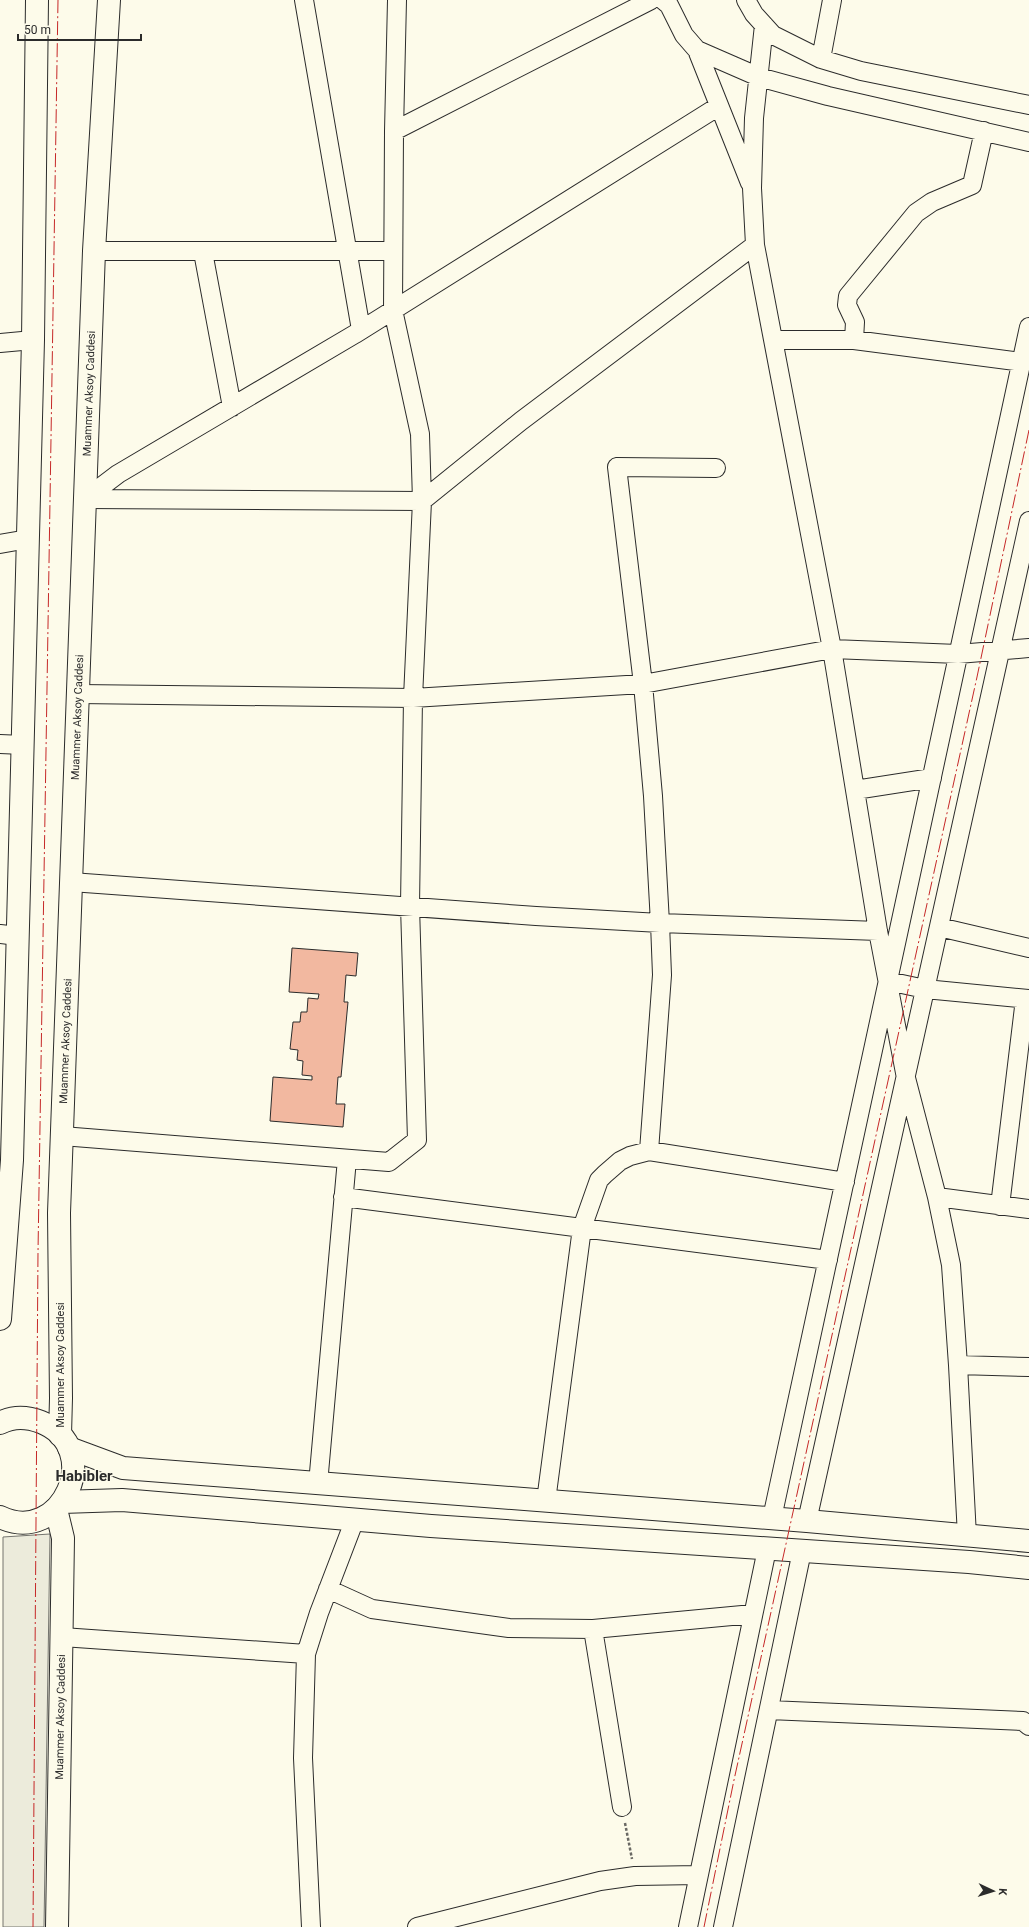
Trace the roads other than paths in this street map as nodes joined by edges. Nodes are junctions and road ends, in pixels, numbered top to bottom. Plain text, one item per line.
1 (37, 0) edge
2 (109, 0) edge
3 (304, 0) edge
4 (397, 0) edge
5 (651, 0) edge
6 (664, 0) edge
7 (746, 0) edge
8 (832, 0) edge
9 (764, 25) junction
10 (697, 50) junction
11 (821, 59) junction
12 (760, 77) junction
13 (1029, 105) edge
14 (719, 106) junction
15 (394, 131) junction
16 (984, 131) junction
17 (1029, 142) edge
18 (752, 188) junction
19 (755, 244) junction
20 (94, 251) junction
21 (393, 251) junction
22 (203, 252) junction
23 (347, 252) junction
24 (393, 310) junction
25 (1029, 327) edge
26 (361, 330) junction
27 (33, 340) junction
28 (773, 340) junction
29 (854, 340) junction
30 (0, 343) edge
31 (1022, 362) junction
32 (232, 407) junction
33 (716, 468) dead end
34 (85, 499) junction
35 (422, 501) junction
36 (1029, 521) edge
37 (28, 539) junction
38 (0, 544) edge
39 (1029, 648) edge
40 (832, 649) junction
41 (1000, 650) junction
42 (958, 654) junction
43 (644, 684) junction
44 (78, 694) junction
45 (412, 698) junction
46 (0, 744) edge
47 (23, 745) junction
48 (932, 778) junction
49 (855, 790) junction
50 (71, 882) junction
51 (410, 906) junction
52 (660, 923) junction
53 (939, 927) junction
54 (878, 931) junction
55 (9, 935) edge
56 (1029, 948) edge
57 (888, 981) junction
58 (926, 989) junction
59 (1027, 999) edge
60 (906, 1078) junction
61 (62, 1136) junction
62 (649, 1151) junction
63 (6, 1159) edge
64 (347, 1159) junction
65 (845, 1182) junction
66 (343, 1197) junction
67 (937, 1197) junction
68 (1000, 1206) junction
69 (1029, 1209) edge
70 (582, 1228) junction
71 (828, 1260) junction
72 (0, 1319) edge
73 (958, 1365) junction
74 (1029, 1367) edge
75 (0, 1423) edge
76 (65, 1442) junction
77 (318, 1484) junction
78 (546, 1501) junction
79 (59, 1505) junction
80 (0, 1517) edge
81 (772, 1518) junction
82 (355, 1519) junction
83 (807, 1521) junction
84 (966, 1536) junction
85 (1029, 1541) edge
86 (767, 1549) junction
87 (802, 1551) junction
88 (1029, 1568) edge
89 (328, 1589) junction
90 (753, 1614) junction
91 (593, 1629) junction
92 (62, 1637) junction
93 (306, 1654) junction
94 (769, 1710) junction
95 (1029, 1726) edge
96 (622, 1807) road end
97 (699, 1875) junction
98 (57, 1927) edge
99 (311, 1927) edge
100 (417, 1927) edge
101 (688, 1927) edge
102 (723, 1927) edge

1 - 27 main road
2 - 20 main road, Muammer Aksoy Caddesi
3 - 23 street
4 - 15 street
5 - 15 street
6 - 10 street
7 - 9 street
8 - 11 street
9 - 11 street
9 - 12 street
10 - 12 street
10 - 14 street
11 - 13 street
12 - 16 street
12 - 18 street
14 - 18 street
14 - 24 street
15 - 21 street
16 - 17 street
16 - 29 street
18 - 19 street
19 - 28 street
19 - 35 street
20 - 22 street
20 - 34 main road, Muammer Aksoy Caddesi
21 - 23 street
21 - 24 street
22 - 23 street
22 - 32 street
23 - 26 street
24 - 26 street
24 - 35 street
25 - 31 street
26 - 32 street
27 - 30 street
27 - 37 main road
28 - 29 street
28 - 40 street
29 - 31 street
31 - 42 street
32 - 34 street
33 - 43 street
34 - 35 street
34 - 44 main road, Muammer Aksoy Caddesi
35 - 45 street
36 - 41 street
37 - 38 street
37 - 47 main road
39 - 41 street
40 - 42 street
40 - 43 street
40 - 49 street
41 - 42 street
41 - 53 street
42 - 48 street
43 - 45 street
43 - 52 street
44 - 45 street
44 - 50 main road, Muammer Aksoy Caddesi
45 - 51 street
46 - 47 street
47 - 55 main road
48 - 49 street
48 - 57 street
49 - 54 street
50 - 51 street
50 - 61 main road, Muammer Aksoy Caddesi
51 - 52 street
51 - 64 street
52 - 54 street
52 - 62 street
53 - 56 street
53 - 58 street
54 - 57 street
55 - 63 main road
57 - 58 street
57 - 60 street
57 - 65 street
58 - 59 street
58 - 60 street
59 - 68 street
60 - 67 street
60 - 83 street
61 - 64 street
61 - 76 main road, Muammer Aksoy Caddesi
62 - 65 street
62 - 70 street
63 - 72 main road
64 - 66 street
65 - 71 street
66 - 70 street
66 - 77 street
67 - 68 street
67 - 73 street
68 - 69 street
70 - 71 street
70 - 78 street
71 - 81 street
73 - 74 street
73 - 84 street
75 - 76 main road
76 - 77 main road
76 - 79 main road, Muammer Aksoy Caddesi
77 - 78 main road
78 - 81 main road
79 - 80 main road
79 - 82 main road
79 - 92 main road, Muammer Aksoy Caddesi
81 - 83 main road
82 - 86 main road
82 - 89 street
83 - 84 main road
84 - 85 main road
86 - 87 main road
86 - 90 street
87 - 88 main road
87 - 94 street
89 - 91 street
89 - 93 street
90 - 91 street
90 - 97 street
91 - 96 street
92 - 93 street
92 - 98 main road, Muammer Aksoy Caddesi
93 - 99 street
94 - 95 street
94 - 102 street
97 - 100 street
97 - 101 street

